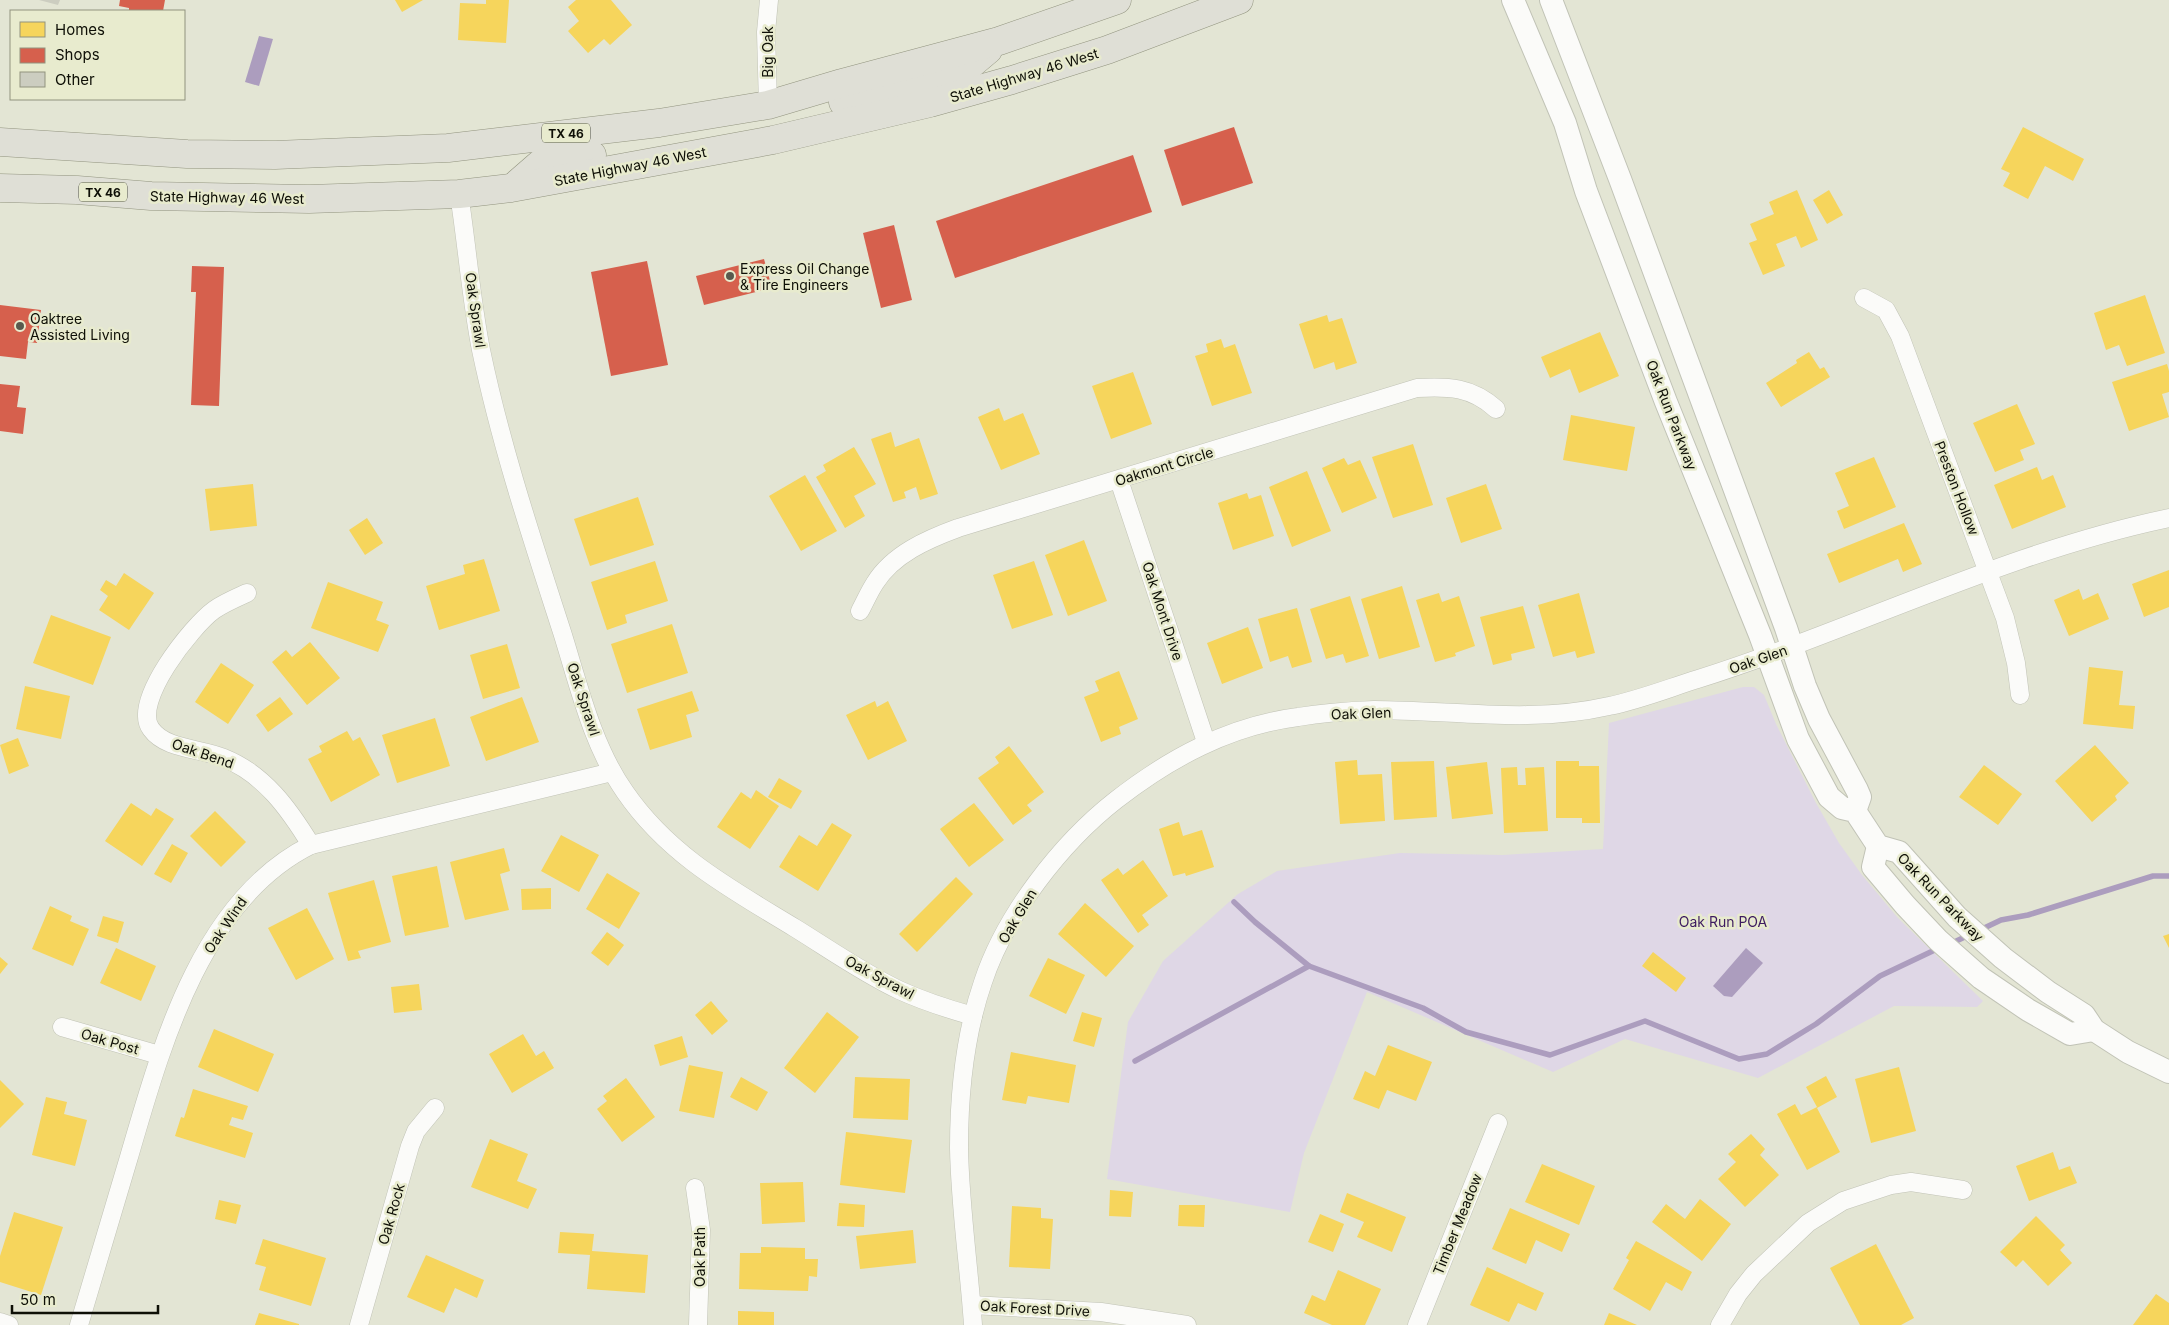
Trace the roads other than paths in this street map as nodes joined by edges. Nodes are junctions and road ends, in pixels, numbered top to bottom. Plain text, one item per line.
1 (769, 0) edge
2 (1117, 0) edge
3 (1239, 0) edge
4 (1514, 0) edge
5 (1551, 0) edge
6 (999, 41) junction
7 (768, 105) junction
8 (773, 140) junction
9 (0, 142) edge
10 (0, 188) edge
11 (511, 188) junction
12 (459, 194) junction
13 (1864, 298) dead end
14 (1496, 409) dead end
15 (1119, 480) junction
16 (2169, 518) edge
17 (1989, 572) junction
18 (248, 593) dead end
19 (860, 611) dead end
20 (1792, 647) junction
21 (1767, 656) junction
22 (2020, 695) dead end
23 (1206, 742) junction
24 (612, 772) junction
25 (1856, 811) junction
26 (311, 845) junction
27 (1878, 846) junction
28 (973, 1016) junction
29 (62, 1027) dead end
30 (2094, 1030) junction
31 (159, 1055) junction
32 (2169, 1072) edge
33 (435, 1108) dead end
34 (1498, 1123) dead end
35 (695, 1188) dead end
36 (1963, 1190) dead end
37 (972, 1305) junction
38 (0, 1322) edge
39 (10, 1325) edge
40 (79, 1325) edge
41 (359, 1325) edge
42 (698, 1325) edge
43 (973, 1325) edge
44 (1187, 1325) edge
45 (1417, 1325) edge
46 (1720, 1325) edge

1 - 7 street, Big Oak
2 - 6 main road, TX 46
3 - 8 main road, State Highway 46 West / TX 46
4 - 21 street, Oak Run Parkway
5 - 20 street
6 - 7 main road, TX 46
6 - 8 main road
7 - 9 main road, TX 46
7 - 11 main road
8 - 11 main road, State Highway 46 West / TX 46
10 - 12 main road, State Highway 46 West / TX 46
11 - 12 main road, State Highway 46 West / TX 46
12 - 24 street, Oak Sprawl
13 - 17 street, Preston Hollow
14 - 15 street, Oakmont Circle
15 - 19 street, Oakmont Circle
15 - 23 street, Oak Mont Drive
16 - 17 street, Oak Glen
17 - 20 street, Oak Glen
17 - 22 street, Preston Hollow
18 - 26 street, Oak Bend
20 - 21 street, Oak Glen
20 - 25 street
21 - 23 street, Oak Glen
21 - 25 street, Oak Run Parkway
23 - 28 street, Oak Glen
24 - 26 street, Oak Wind
24 - 28 street, Oak Sprawl
25 - 27 street
26 - 31 street, Oak Wind
27 - 30 street, Oak Run Parkway
27 - 30 street, Oak Run Parkway
28 - 37 street, Oak Glen
29 - 31 street, Oak Post
30 - 32 street, Oak Run Parkway
31 - 40 street, Oak Wind
33 - 41 street, Oak Rock
34 - 45 street, Timber Meadow
35 - 42 street, Oak Path
36 - 46 street
37 - 43 street, Oak Glen
37 - 44 street, Oak Forest Drive
38 - 39 street

